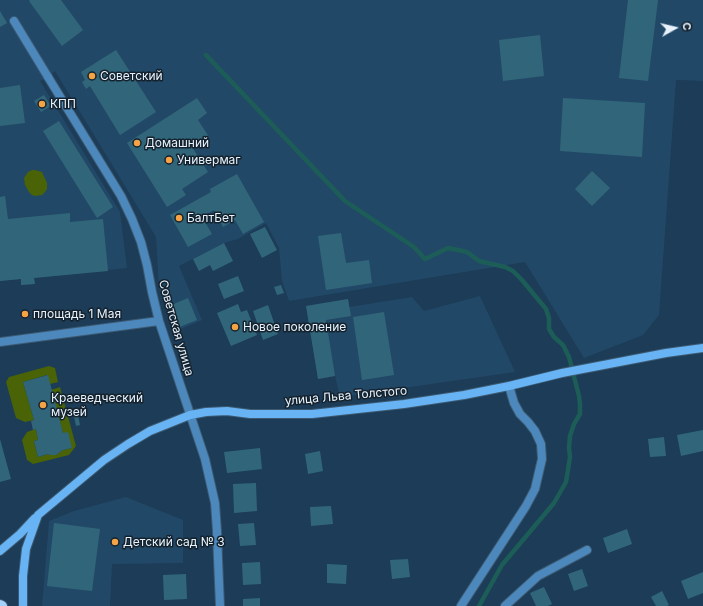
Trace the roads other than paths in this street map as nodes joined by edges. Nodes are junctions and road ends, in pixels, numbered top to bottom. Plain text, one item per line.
1 (14, 21) dead end
2 (159, 321) junction
3 (0, 342) edge
4 (703, 348) edge
5 (509, 386) junction
6 (190, 415) junction
7 (38, 515) junction
8 (587, 550) dead end
9 (0, 551) edge
10 (23, 606) edge
11 (220, 606) edge
12 (461, 606) edge
13 (504, 606) edge

1 - 2 street, Советская улица
2 - 3 street
2 - 6 street, Советская улица
4 - 5 street, улица Льва Толстого
5 - 6 street, улица Льва Толстого
5 - 12 street
6 - 7 street, улица Льва Толстого
6 - 11 street, Советская улица
7 - 9 street, улица Льва Толстого
7 - 10 street
8 - 13 street

